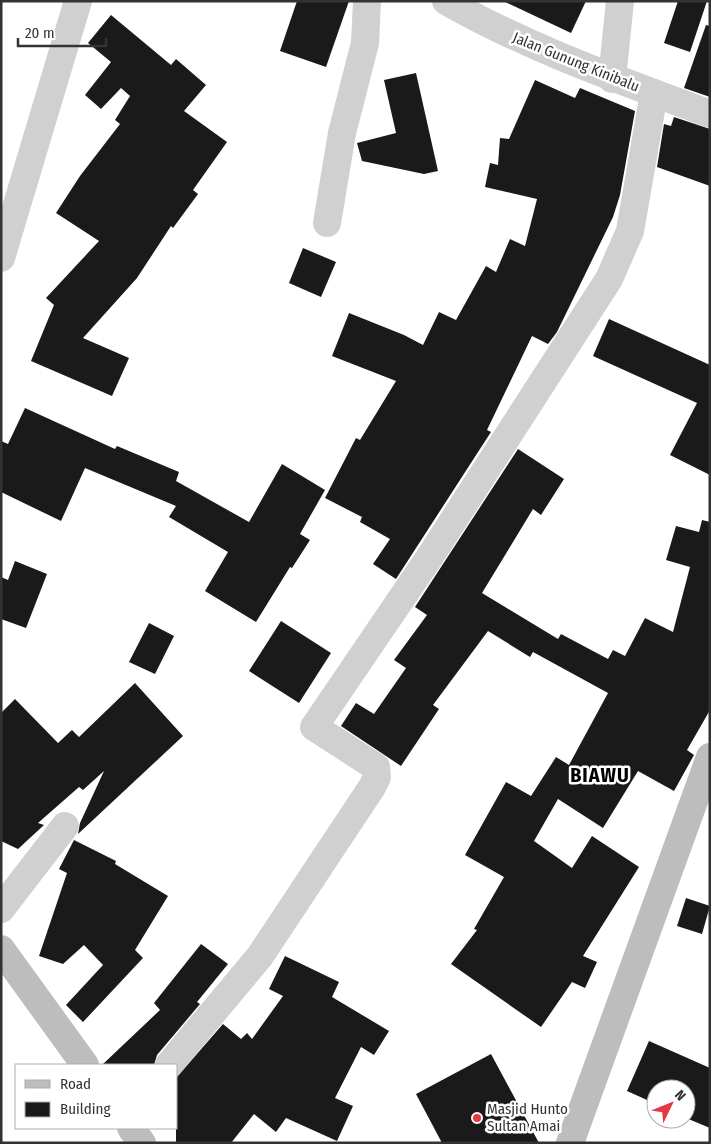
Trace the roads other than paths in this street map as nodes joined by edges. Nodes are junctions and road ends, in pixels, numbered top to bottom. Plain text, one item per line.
1 (78, 1) edge
2 (367, 1) edge
3 (446, 1) edge
4 (620, 1) edge
5 (612, 79) junction
6 (654, 93) junction
7 (710, 114) edge
8 (327, 223) dead end
9 (1, 258) edge
10 (710, 757) edge
11 (64, 826) dead end
12 (1, 909) edge
13 (1, 949) edge
14 (85, 1064) edge
15 (170, 1064) edge
16 (132, 1129) edge
17 (142, 1143) edge
18 (570, 1143) edge

1 - 9 street
2 - 8 street
3 - 5 street, Jalan Gunung Kinibalu
4 - 5 street
5 - 6 street, Jalan Gunung Kinibalu
6 - 7 street, Jalan Gunung Kinibalu
6 - 15 street
10 - 18 street
11 - 12 street
13 - 14 street
16 - 17 street

